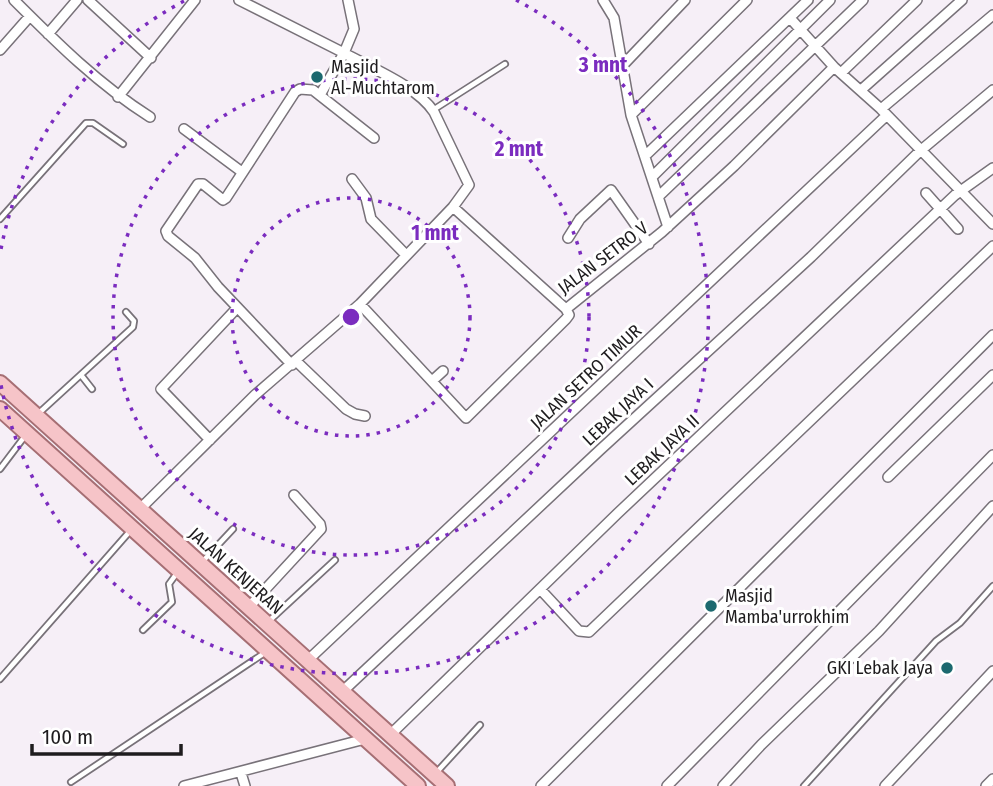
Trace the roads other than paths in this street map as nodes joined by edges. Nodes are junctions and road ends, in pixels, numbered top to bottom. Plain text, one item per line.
1 (14, 0) edge
2 (77, 0) edge
3 (88, 0) edge
4 (195, 0) edge
5 (239, 0) edge
6 (348, 0) edge
7 (603, 0) edge
8 (685, 0) edge
9 (747, 0) edge
10 (808, 0) edge
11 (830, 0) edge
12 (863, 0) edge
13 (917, 0) edge
14 (961, 0) edge
15 (993, 15) edge
16 (30, 16) junction
17 (790, 18) junction
18 (800, 30) junction
19 (48, 34) junction
20 (816, 47) junction
21 (0, 50) edge
22 (344, 53) junction
23 (151, 58) junction
24 (505, 64) dead end
25 (624, 64) junction
26 (838, 70) junction
27 (861, 90) junction
28 (993, 90) edge
29 (320, 95) junction
30 (118, 97) junction
31 (433, 110) junction
32 (884, 112) junction
33 (631, 116) junction
34 (150, 117) dead end
35 (184, 129) dead end
36 (374, 138) dead end
37 (123, 144) dead end
38 (917, 154) junction
39 (646, 156) junction
40 (993, 168) edge
41 (242, 172) junction
42 (652, 177) junction
43 (352, 178) dead end
44 (926, 192) dead end
45 (959, 192) junction
46 (658, 197) junction
47 (453, 207) junction
48 (941, 209) junction
49 (0, 219) edge
50 (993, 224) edge
51 (668, 227) junction
52 (958, 229) dead end
53 (568, 238) dead end
54 (649, 244) junction
55 (993, 246) edge
56 (407, 255) junction
57 (360, 304) junction
58 (237, 308) junction
59 (566, 310) junction
60 (126, 312) dead end
61 (993, 335) edge
62 (294, 363) junction
63 (443, 371) dead end
64 (81, 375) junction
65 (993, 375) edge
66 (432, 381) junction
67 (0, 383) edge
68 (92, 389) dead end
69 (1, 411) edge
70 (36, 416) junction
71 (365, 416) dead end
72 (27, 434) junction
73 (59, 437) junction
74 (210, 440) junction
75 (48, 452) junction
76 (993, 455) edge
77 (83, 459) junction
78 (0, 469) edge
79 (71, 474) junction
80 (888, 477) dead end
81 (294, 495) dead end
82 (993, 506) edge
83 (139, 510) junction
84 (132, 528) junction
85 (233, 529) dead end
86 (335, 560) dead end
87 (200, 565) junction
88 (179, 570) junction
89 (993, 586) edge
90 (540, 589) junction
91 (248, 608) junction
92 (266, 624) junction
93 (143, 630) dead end
94 (268, 651) junction
95 (307, 661) junction
96 (993, 671) edge
97 (0, 679) edge
98 (343, 691) junction
99 (480, 725) dead end
100 (390, 735) junction
101 (365, 739) junction
102 (241, 773) junction
103 (434, 774) junction
104 (993, 779) edge
105 (71, 782) dead end
106 (184, 786) edge
107 (244, 786) edge
108 (418, 786) edge
109 (447, 786) edge
110 (541, 786) edge
111 (667, 786) edge
112 (723, 786) edge
113 (804, 786) edge
114 (885, 786) edge
115 (986, 786) edge

1 - 16 street
2 - 19 street
3 - 23 street
4 - 23 street
5 - 22 street
6 - 22 street
7 - 25 street
8 - 25 street
9 - 33 street
10 - 17 street
11 - 18 street
12 - 20 street
13 - 26 street, JALAN SETRO V
14 - 27 street
15 - 32 street, JALAN SETRO TIMUR
16 - 19 street
16 - 21 street
17 - 18 street
17 - 39 street
18 - 20 street
18 - 42 street
19 - 30 street
20 - 26 street
20 - 46 street
22 - 29 street
22 - 31 street
23 - 30 street
24 - 31 lane
25 - 33 street
26 - 27 street
26 - 51 street, JALAN SETRO V
27 - 32 street
28 - 38 street, LEBAK JAYA I
29 - 36 street
29 - 41 street
30 - 34 street
31 - 47 street
32 - 38 street
32 - 95 street, JALAN SETRO TIMUR
33 - 39 street
35 - 41 street
37 - 49 lane
38 - 45 street
38 - 98 street, LEBAK JAYA I
39 - 42 street
40 - 45 street, LEBAK JAYA II
41 - 58 street
42 - 46 street
43 - 56 street
44 - 48 street
45 - 48 street, LEBAK JAYA II
45 - 50 street
46 - 51 street
47 - 56 street
47 - 59 street, JALAN SETRO V
48 - 52 street
48 - 90 street, LEBAK JAYA II
51 - 54 street, JALAN SETRO V
53 - 54 street
54 - 59 street, JALAN SETRO V
55 - 90 street
56 - 57 street
57 - 62 street
57 - 66 street
58 - 62 street
58 - 74 street
59 - 66 street
60 - 64 lane
61 - 110 street
62 - 71 street
62 - 74 street
63 - 66 street
64 - 68 lane
64 - 70 lane
65 - 80 street
67 - 70 main road, JALAN KENJERAN
69 - 72 main road
70 - 73 main road, JALAN KENJERAN
72 - 75 main road
72 - 78 lane
73 - 75 main road
73 - 77 main road, JALAN KENJERAN
74 - 83 street
75 - 79 main road
76 - 111 street
77 - 79 main road
77 - 83 main road, JALAN KENJERAN
79 - 84 main road
81 - 91 street
82 - 112 street
83 - 87 main road, JALAN KENJERAN
84 - 88 main road
84 - 97 lane
85 - 87 lane
86 - 92 lane
87 - 91 main road, JALAN KENJERAN
88 - 93 lane
88 - 94 main road
89 - 113 lane
90 - 100 street, LEBAK JAYA II
91 - 92 main road, JALAN KENJERAN
92 - 95 main road, JALAN KENJERAN
94 - 101 main road
94 - 105 lane
95 - 98 main road, JALAN KENJERAN
96 - 114 street
98 - 100 main road, JALAN KENJERAN
99 - 103 lane
100 - 103 main road, JALAN KENJERAN
101 - 102 street
101 - 108 main road
102 - 106 street
102 - 107 street
103 - 109 main road, JALAN KENJERAN
104 - 115 street

